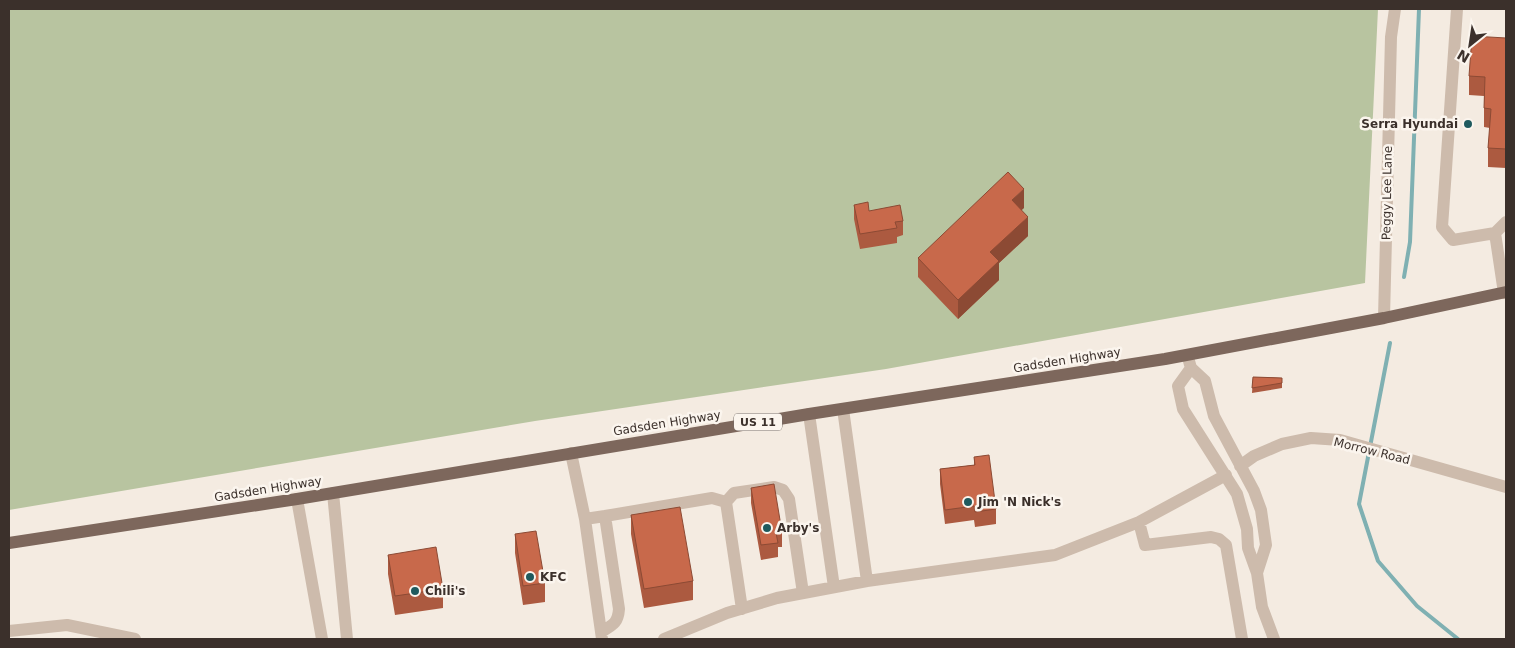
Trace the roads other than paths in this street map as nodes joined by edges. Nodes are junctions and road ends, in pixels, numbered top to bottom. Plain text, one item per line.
1 (1395, 9) edge
2 (1457, 9) edge
3 (1506, 222) edge
4 (1495, 233) junction
5 (1505, 292) edge
6 (1384, 318) junction
7 (1188, 355) junction
8 (1191, 368) junction
9 (843, 409) junction
10 (809, 414) junction
11 (571, 453) junction
12 (1240, 466) junction
13 (1226, 475) junction
14 (1506, 487) edge
15 (333, 493) junction
16 (297, 499) junction
17 (726, 502) junction
18 (605, 516) junction
19 (585, 519) junction
20 (1139, 522) junction
21 (9, 543) edge
22 (1257, 573) junction
23 (867, 581) junction
24 (834, 587) junction
25 (803, 593) junction
26 (742, 609) junction
27 (9, 631) edge
28 (601, 636) edge
29 (135, 639) edge
30 (322, 639) edge
31 (347, 639) edge
32 (664, 639) edge
33 (1242, 639) edge
34 (1274, 639) edge

1 - 6 street, Peggy Lee Lane
2 - 4 street
3 - 4 street
4 - 5 street
5 - 6 main road, Gadsden Highway / US 11
6 - 7 main road, Gadsden Highway / US 11
7 - 8 street
7 - 9 main road, Gadsden Highway / US 11
8 - 12 street
8 - 13 street
9 - 10 main road, Gadsden Highway / US 11
9 - 23 street
10 - 11 main road, Gadsden Highway / US 11
10 - 24 street
11 - 15 main road, Gadsden Highway / US 11
11 - 19 street
12 - 14 street, Morrow Road
12 - 22 street
13 - 20 street
13 - 22 street
15 - 16 main road, Gadsden Highway / US 11
15 - 31 street
16 - 21 main road, Gadsden Highway / US 11
16 - 30 street
17 - 18 street
17 - 25 street
17 - 26 street
18 - 19 street
18 - 28 street
19 - 28 street
20 - 23 street
20 - 33 street
22 - 34 street
23 - 24 street
24 - 25 street
25 - 26 street
26 - 32 street
27 - 29 street

